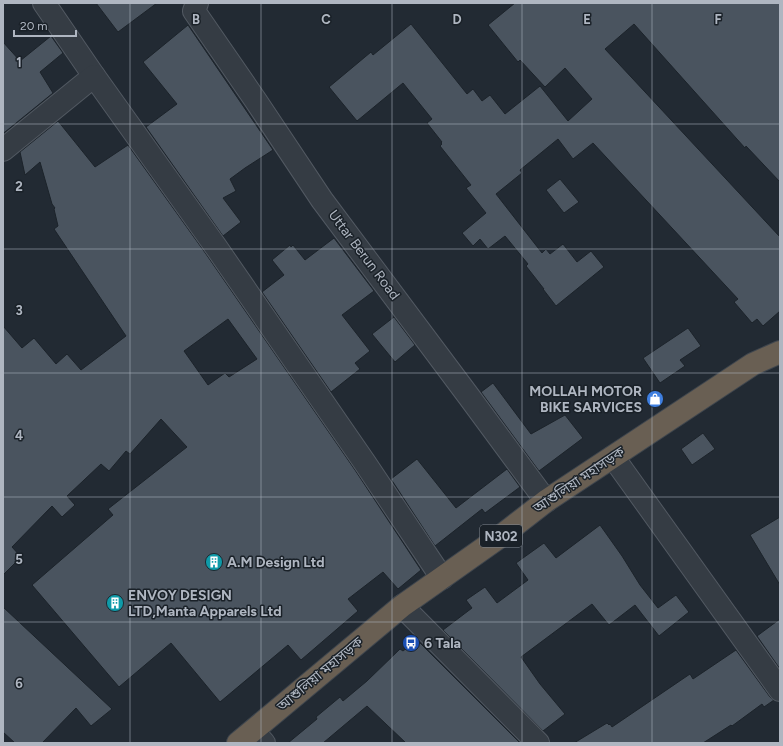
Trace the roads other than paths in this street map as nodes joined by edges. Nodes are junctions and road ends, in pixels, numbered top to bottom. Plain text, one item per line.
1 (44, 3) edge
2 (194, 6) edge
3 (94, 76) junction
4 (3, 150) edge
5 (780, 352) edge
6 (613, 457) junction
7 (546, 501) junction
8 (442, 578) junction
9 (402, 606) junction
10 (780, 690) edge
11 (252, 739) edge
12 (538, 743) edge

1 - 3 street
2 - 7 street, Uttar Berun Road
3 - 4 street
3 - 8 street
5 - 6 highway, আশুলিয়া মহাসড়ক / N302
6 - 7 highway, আশুলিয়া মহাসড়ক / N302
6 - 10 street
7 - 8 highway, আশুলিয়া মহাসড়ক / N302
8 - 9 highway, আশুলিয়া মহাসড়ক / N302
9 - 11 highway, আশুলিয়া মহাসড়ক / N302
9 - 12 street

